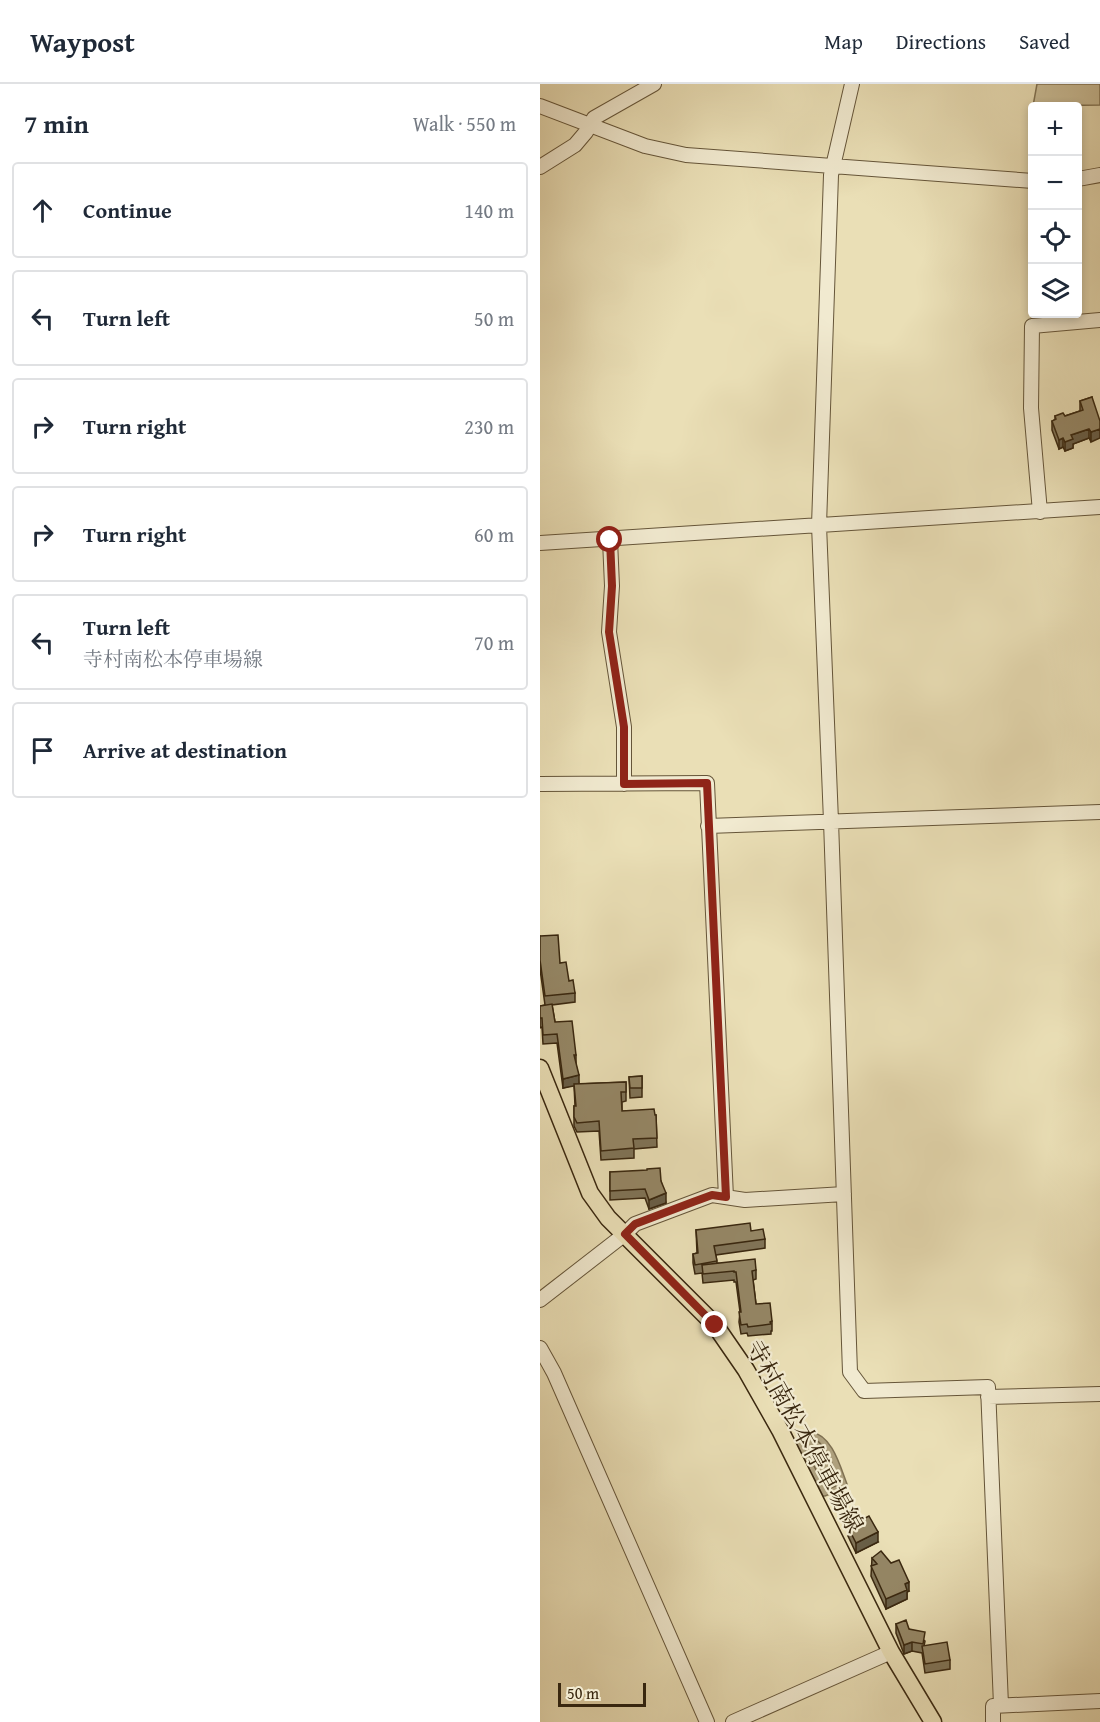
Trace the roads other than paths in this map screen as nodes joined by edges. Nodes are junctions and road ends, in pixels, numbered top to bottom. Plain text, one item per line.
1 (654, 84) edge
2 (852, 84) edge
3 (540, 106) edge
4 (589, 125) junction
5 (833, 166) junction
6 (540, 167) edge
7 (1100, 175) edge
8 (1082, 178) edge
9 (1028, 181) edge
10 (1100, 320) edge
11 (1100, 507) edge
12 (1040, 512) junction
13 (819, 525) junction
14 (610, 540) junction
15 (540, 543) edge
16 (540, 784) edge
17 (624, 784) junction
18 (1100, 812) edge
19 (831, 821) junction
20 (708, 826) junction
21 (540, 1068) edge
22 (844, 1194) junction
23 (726, 1197) junction
24 (625, 1234) junction
25 (540, 1300) edge
26 (540, 1347) edge
27 (1100, 1394) edge
28 (988, 1397) junction
29 (891, 1652) junction
30 (1100, 1701) edge
31 (1001, 1705) junction
32 (707, 1722) edge
33 (734, 1722) edge
34 (933, 1722) edge
35 (993, 1722) edge

1 - 4 street
2 - 5 street
3 - 4 street
4 - 5 street
4 - 6 street
5 - 9 street
5 - 13 street
7 - 8 street
10 - 12 street
11 - 12 street
12 - 13 street
13 - 14 street
13 - 19 street
14 - 15 street
14 - 17 street
16 - 17 street
17 - 20 street
18 - 19 street
19 - 20 street
19 - 22 street
20 - 23 street
21 - 24 main road, 寺村南松本停車場線
22 - 23 street
22 - 28 street
23 - 24 street
24 - 25 street
24 - 29 main road, 寺村南松本停車場線
26 - 32 street
27 - 28 street
28 - 31 street
29 - 33 street
29 - 34 main road, 寺村南松本停車場線
30 - 31 street
31 - 35 street

